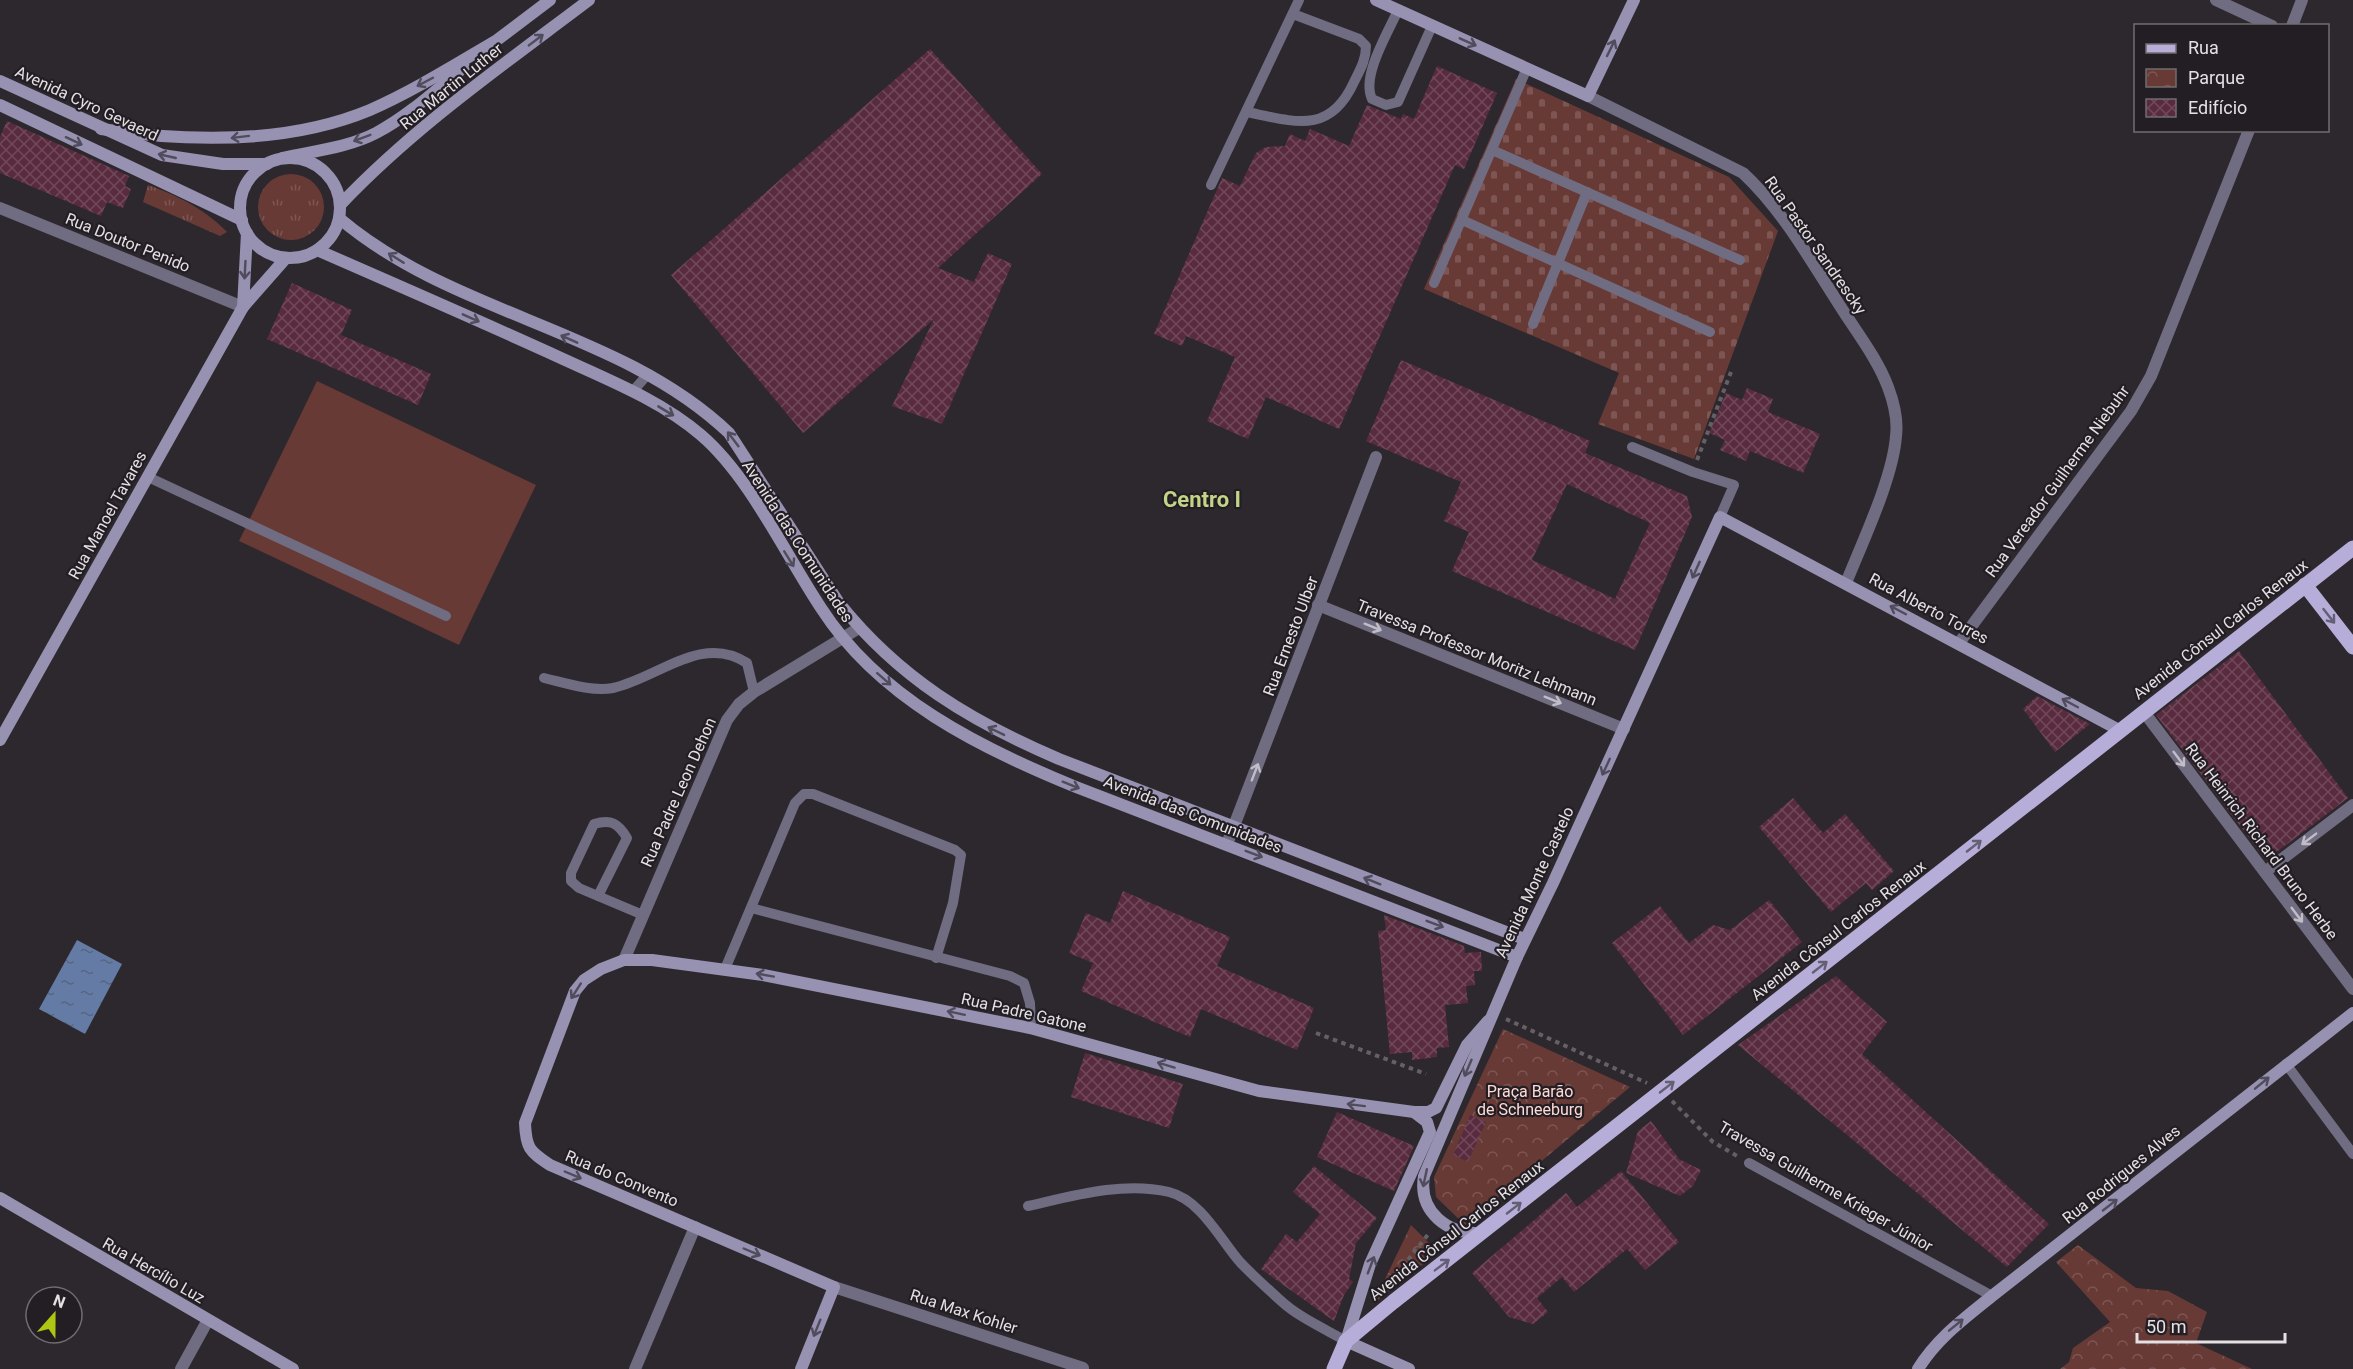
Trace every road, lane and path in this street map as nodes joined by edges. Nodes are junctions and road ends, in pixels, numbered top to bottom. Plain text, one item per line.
1 (550, 0) edge
2 (589, 0) edge
3 (1299, 0) edge
4 (1376, 0) edge
5 (1634, 0) edge
6 (2216, 0) edge
7 (2302, 0) edge
8 (1398, 10) junction
9 (1293, 14) junction
10 (2268, 24) edge
11 (2293, 24) edge
12 (1432, 26) junction
13 (494, 42) junction
14 (1527, 68) junction
15 (0, 81) edge
16 (1588, 96) junction
17 (0, 105) edge
18 (1246, 112) junction
19 (101, 129) junction
20 (2248, 132) edge
21 (1492, 150) junction
22 (282, 158) junction
23 (267, 164) junction
24 (1211, 185) dead end
25 (1587, 192) junction
26 (340, 205) junction
27 (0, 208) edge
28 (339, 218) junction
29 (242, 220) junction
30 (1462, 220) junction
31 (248, 234) junction
32 (317, 250) junction
33 (286, 258) junction
34 (1740, 260) dead end
35 (1558, 265) junction
36 (428, 275) junction
37 (1434, 283) dead end
38 (418, 295) junction
39 (243, 307) junction
40 (1533, 324) dead end
41 (544, 327) junction
42 (1710, 332) dead end
43 (536, 347) junction
44 (1731, 372) dead end
45 (648, 374) junction
46 (633, 391) junction
47 (1632, 447) dead end
48 (1376, 457) dead end
49 (1693, 472) junction
50 (148, 477) junction
51 (1720, 517) junction
52 (2353, 548) edge
53 (1846, 583) junction
54 (2305, 585) junction
55 (1318, 605) junction
56 (446, 616) dead end
57 (859, 628) junction
58 (843, 638) junction
59 (1959, 643) junction
60 (2353, 647) edge
61 (544, 678) dead end
62 (754, 692) junction
63 (954, 707) junction
64 (2144, 712) junction
65 (943, 723) junction
66 (1624, 729) junction
67 (2121, 731) junction
68 (0, 740) edge
69 (1024, 744) junction
70 (1059, 759) junction
71 (1015, 761) junction
72 (1049, 776) junction
73 (2353, 805) edge
74 (1234, 826) junction
75 (1227, 844) junction
76 (2265, 872) junction
77 (1394, 889) junction
78 (598, 896) junction
79 (1388, 906) junction
80 (751, 908) junction
81 (643, 915) junction
82 (1483, 924) junction
83 (1524, 939) junction
84 (1477, 940) junction
85 (1516, 957) junction
86 (936, 958) junction
87 (624, 960) junction
88 (725, 969) junction
89 (2353, 989) edge
90 (2353, 1014) edge
91 (1490, 1017) junction
92 (1031, 1029) junction
93 (1316, 1033) dead end
94 (2286, 1064) junction
95 (1426, 1074) dead end
96 (1663, 1091) junction
97 (1414, 1112) junction
98 (2353, 1154) edge
99 (1749, 1163) joint
100 (0, 1198) edge
101 (1028, 1206) dead end
102 (1439, 1221) junction
103 (694, 1227) junction
104 (1482, 1233) junction
105 (1397, 1274) dead end
106 (834, 1287) junction
107 (1992, 1296) junction
108 (208, 1320) junction
109 (1346, 1341) junction
110 (1083, 1368) edge
111 (181, 1369) edge
112 (293, 1369) edge
113 (635, 1369) edge
114 (801, 1369) edge
115 (1334, 1369) edge
116 (1409, 1369) edge
117 (1918, 1369) edge

1 - 13 main road, Rua Martin Luther
26 -> 2 main road, Rua Martin Luther
3 - 9 lane
4 - 8 main road, Rua Pastor Sandrescky
16 -> 5 main road
6 - 10 street
7 - 11 street
8 - 12 main road, Rua Pastor Sandrescky
8 - 12 lane
9 - 18 lane
9 - 18 lane
12 -> 14 main road, Rua Pastor Sandrescky
13 -> 19 main road
13 -> 22 main road, Rua Martin Luther
14 - 16 main road, Rua Pastor Sandrescky
14 - 21 lane
15 - 19 main road, Avenida Cyro Gevaerd
16 - 53 street, Rua Pastor Sandrescky
17 -> 29 main road
18 - 24 lane
23 -> 19 main road, Avenida Cyro Gevaerd
20 - 59 street, Rua Vereador Guilherme Niebuhr
21 - 25 lane
21 - 30 lane
22 - 23 main road
22 - 26 main road
23 - 29 main road
25 - 34 lane
25 - 35 lane
26 - 28 main road
27 - 39 street, Rua Doutor Penido
28 - 32 main road
36 -> 28 main road, Avenida das Comunidades
29 - 31 main road
30 - 35 lane
30 - 37 lane
31 - 33 main road
31 -> 39 main road, Rua Manoel Tavares
32 - 33 main road
32 - 38 main road, Avenida das Comunidades
33 - 39 main road, Rua Manoel Tavares
35 - 40 lane
35 - 42 lane
36 - 38 main road
36 - 41 main road, Avenida das Comunidades
38 -> 43 main road, Avenida das Comunidades
39 - 50 main road, Rua Manoel Tavares
41 - 43 main road
45 -> 41 main road, Avenida das Comunidades
43 - 46 main road, Avenida das Comunidades
44 - 49 path
45 - 46 lane
57 -> 45 main road, Avenida das Comunidades
46 -> 58 main road, Avenida das Comunidades
47 - 49 lane
48 - 55 street, Rua Ernesto Ulber
49 - 51 lane
50 - 56 lane
50 - 68 main road, Rua Manoel Tavares
51 - 53 main road, Rua Alberto Torres
51 -> 66 main road, Avenida Monte Castelo
52 - 54 main road, Avenida Cônsul Carlos Renaux
59 -> 53 main road, Rua Alberto Torres
54 -> 60 main road
54 - 64 main road, Avenida Cônsul Carlos Renaux
55 -> 66 street, Travessa Professor Moritz Lehmann
74 -> 55 street, Rua Ernesto Ulber
57 - 58 street, Rua Padre Leon Dehon
57 - 63 main road, Avenida das Comunidades
58 - 62 street, Rua Padre Leon Dehon
58 -> 65 main road, Avenida das Comunidades
67 -> 59 main road, Rua Alberto Torres
61 - 62 lane
62 - 81 street, Rua Padre Leon Dehon
63 - 65 main road
69 -> 63 main road, Avenida das Comunidades
64 - 67 main road, Avenida Cônsul Carlos Renaux
64 -> 76 street, Rua Heinrich Richard Bruno Herbe
65 - 71 main road, Avenida das Comunidades
66 -> 83 main road, Avenida Monte Castelo
96 -> 67 main road, Avenida Cônsul Carlos Renaux
69 - 70 main road, Avenida das Comunidades
69 - 71 main road
70 - 72 main road
70 - 74 main road, Avenida das Comunidades
71 - 72 main road, Avenida das Comunidades
72 -> 75 main road, Avenida das Comunidades
73 -> 76 street
74 - 75 street, Rua Ernesto Ulber
77 -> 74 main road, Avenida das Comunidades
75 -> 79 main road, Avenida das Comunidades
76 -> 89 street, Rua Heinrich Richard Bruno Herbe
77 - 79 main road
77 - 82 main road, Avenida das Comunidades
78 - 78 lane
78 - 81 lane
79 -> 84 main road, Avenida das Comunidades
80 - 86 lane
80 - 86 lane
80 - 88 lane
81 - 87 street, Rua Padre Leon Dehon
82 - 83 main road, Avenida das Comunidades
82 - 84 main road
83 - 85 main road, Avenida Monte Castelo
84 - 85 main road, Avenida das Comunidades
85 - 91 main road, Avenida Monte Castelo
86 - 92 lane
87 - 88 main road, Rua Padre Gatone
87 -> 103 main road, Rua do Convento
92 -> 88 main road, Rua Padre Gatone
90 - 94 main road, Rua Rodrigues Alves
91 - 96 path, Travessa Guilherme Krieger Júnior
91 - 97 main road
91 -> 102 main road, Avenida Monte Castelo
97 -> 92 main road, Rua Padre Gatone
93 - 95 path
94 - 98 lane
107 -> 94 main road, Rua Rodrigues Alves
96 - 99 path, Travessa Guilherme Krieger Júnior
104 -> 96 main road, Avenida Cônsul Carlos Renaux
109 -> 97 main road
99 - 107 lane, Travessa Guilherme Krieger Júnior
100 - 108 main road, Rua Hercílio Luz
101 - 109 lane
102 - 104 main road
102 - 105 path
103 -> 106 main road, Rua do Convento
103 - 113 street
109 -> 104 main road, Avenida Cônsul Carlos Renaux
106 - 110 street, Rua Max Kohler
106 -> 114 main road
117 -> 107 main road, Rua Rodrigues Alves
108 - 111 street
108 - 112 main road, Rua Hercílio Luz
109 - 115 main road
109 - 116 main road

